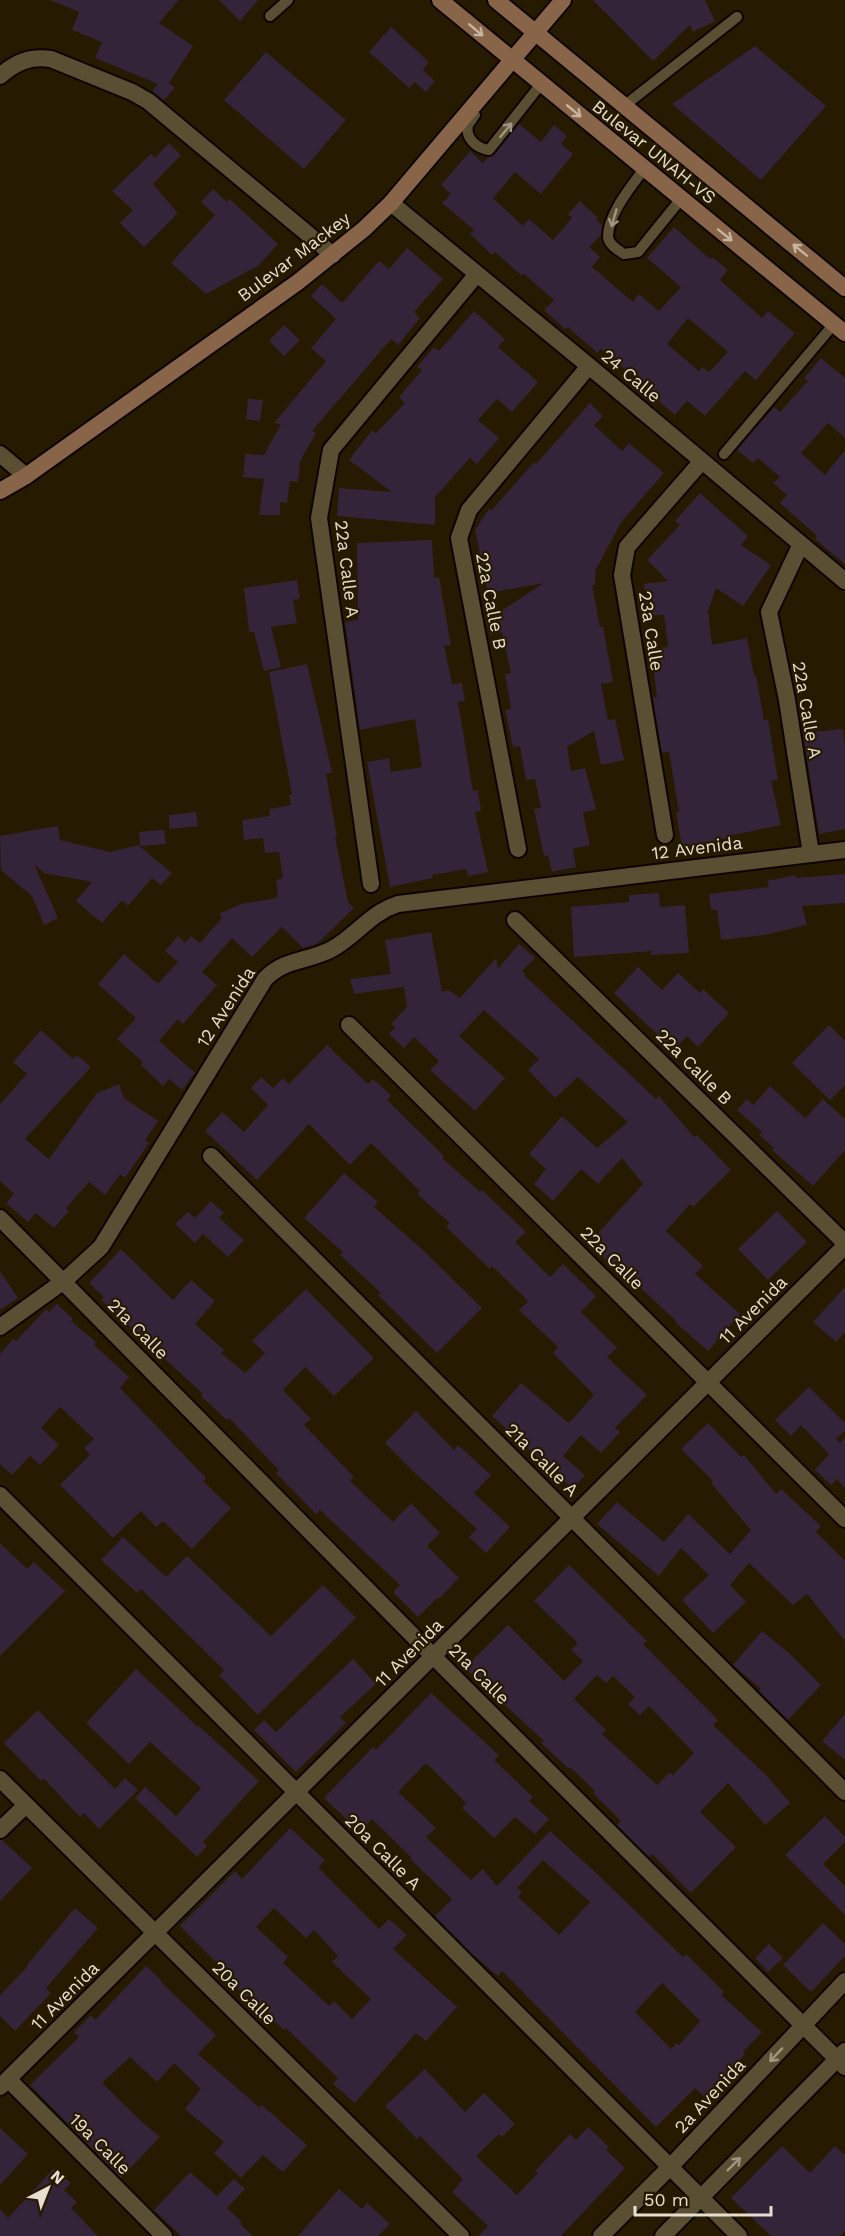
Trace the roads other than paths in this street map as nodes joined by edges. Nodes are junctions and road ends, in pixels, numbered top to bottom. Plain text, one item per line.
1 (288, 0) edge
2 (440, 0) edge
3 (496, 0) edge
4 (563, 0) edge
5 (270, 16) dead end
6 (737, 17) dead end
7 (535, 33) junction
8 (515, 62) junction
9 (0, 76) edge
10 (542, 84) junction
11 (624, 106) junction
12 (644, 170) junction
13 (681, 199) junction
14 (391, 203) junction
15 (333, 255) junction
16 (477, 274) junction
17 (845, 288) edge
18 (840, 329) edge
19 (589, 366) junction
20 (0, 454) edge
21 (724, 454) dead end
22 (702, 461) junction
23 (26, 476) junction
24 (0, 491) edge
25 (801, 544) junction
26 (845, 581) edge
27 (665, 835) dead end
28 (518, 849) dead end
29 (845, 850) edge
30 (811, 854) junction
31 (371, 884) dead end
32 (515, 920) dead end
33 (350, 1025) dead end
34 (211, 1156) dead end
35 (0, 1218) edge
36 (845, 1245) edge
37 (64, 1281) junction
38 (0, 1327) edge
39 (709, 1382) junction
40 (0, 1495) edge
41 (573, 1518) junction
42 (845, 1519) edge
43 (434, 1656) junction
44 (0, 1779) edge
45 (845, 1792) edge
46 (297, 1793) junction
47 (26, 1804) junction
48 (0, 1830) edge
49 (156, 1933) junction
50 (845, 1981) edge
51 (804, 2025) junction
52 (842, 2059) edge
53 (4, 2083) edge
54 (671, 2166) junction
55 (701, 2197) junction
56 (164, 2236) edge
57 (461, 2236) edge
58 (601, 2236) edge
59 (663, 2236) edge
60 (739, 2236) edge

1 - 5 lane
2 -> 8 main road, Bulevar UNAH-VS
3 - 7 main road, Bulevar UNAH-VS
4 - 7 main road, Bulevar Mackey
6 - 11 lane
7 - 8 main road, Bulevar Mackey
7 - 11 main road, Bulevar UNAH-VS
8 - 10 main road, Bulevar UNAH-VS
8 -> 10 lane
8 - 14 main road, Bulevar Mackey
9 - 15 street
10 -> 12 main road, Bulevar UNAH-VS
17 -> 11 main road, Bulevar UNAH-VS
12 - 13 main road, Bulevar UNAH-VS
12 -> 13 lane
13 -> 18 main road, Bulevar UNAH-VS
14 - 15 main road, Bulevar Mackey
14 - 16 street, 24 Calle
15 - 23 main road, Bulevar Mackey
16 - 19 street, 24 Calle
16 - 31 street, 22a Calle A
18 - 21 lane
19 - 22 street, 24 Calle
19 - 28 street, 22a Calle B
20 - 23 street
22 - 25 street, 24 Calle
22 - 27 street, 23a Calle
23 - 24 main road, Bulevar Mackey
25 - 26 street, 24 Calle
25 - 30 street, 22a Calle A
29 - 30 street, 12 Avenida
30 - 37 street, 12 Avenida
32 - 36 street, 22a Calle B
33 - 39 street, 22a Calle
34 - 41 street, 21a Calle A
35 - 37 street, 21a Calle
36 - 39 street, 11 Avenida
37 - 38 street, 12 Avenida
37 - 43 street, 21a Calle
39 - 41 street, 11 Avenida
39 - 42 street, 22a Calle
40 - 46 street, 20a Calle A
41 - 43 street, 11 Avenida
41 - 45 street, 21a Calle A
43 - 46 street, 11 Avenida
43 - 51 street, 21a Calle
44 - 47 street, 20a Calle
46 - 49 street, 11 Avenida
46 - 54 street, 20a Calle A
47 - 48 street
47 - 49 street, 20a Calle
49 - 53 street, 11 Avenida
49 - 57 street, 20a Calle
50 - 51 street, 2a Avenida
51 - 52 street, 21a Calle
51 -> 54 street, 2a Avenida
55 -> 52 street
53 - 56 street, 19a Calle
54 - 55 street, 20a Calle A
54 - 58 street, 2a Avenida
55 - 59 street
55 - 60 street, 20a Calle A

